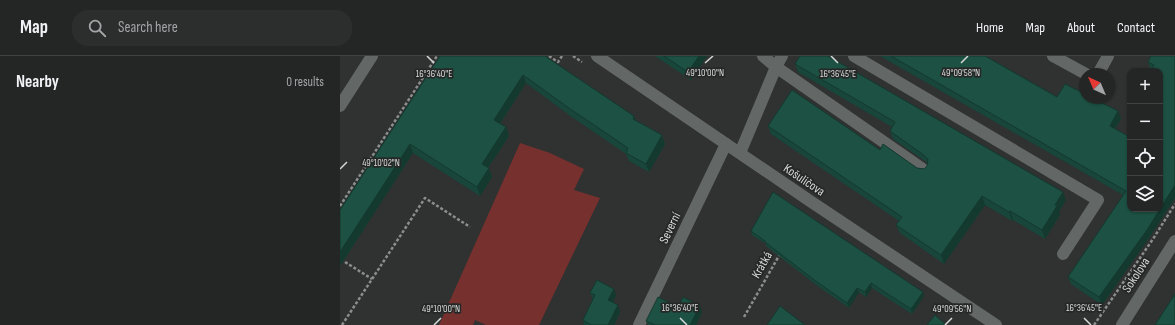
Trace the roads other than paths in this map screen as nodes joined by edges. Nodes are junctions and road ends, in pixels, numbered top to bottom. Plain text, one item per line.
1 (372, 56) edge
2 (596, 56) edge
3 (762, 56) edge
4 (782, 56) edge
5 (854, 56) edge
6 (1053, 56) edge
7 (1108, 56) edge
8 (776, 67) junction
9 (1101, 68) edge
10 (1079, 70) edge
11 (340, 106) edge
12 (726, 144) junction
13 (740, 153) junction
14 (924, 170) edge
15 (1175, 241) edge
16 (1063, 254) dead end
17 (639, 325) edge
18 (996, 325) edge
19 (1122, 325) edge

1 - 11 street
2 - 12 street, Košuličova
3 - 8 street
4 - 8 street
5 - 16 street
6 - 10 street
7 - 9 street
8 - 13 street
8 - 14 street
12 - 13 street, Košuličova
12 - 17 street, Severní
13 - 18 street, Košuličova
15 - 19 street, Sokolova

